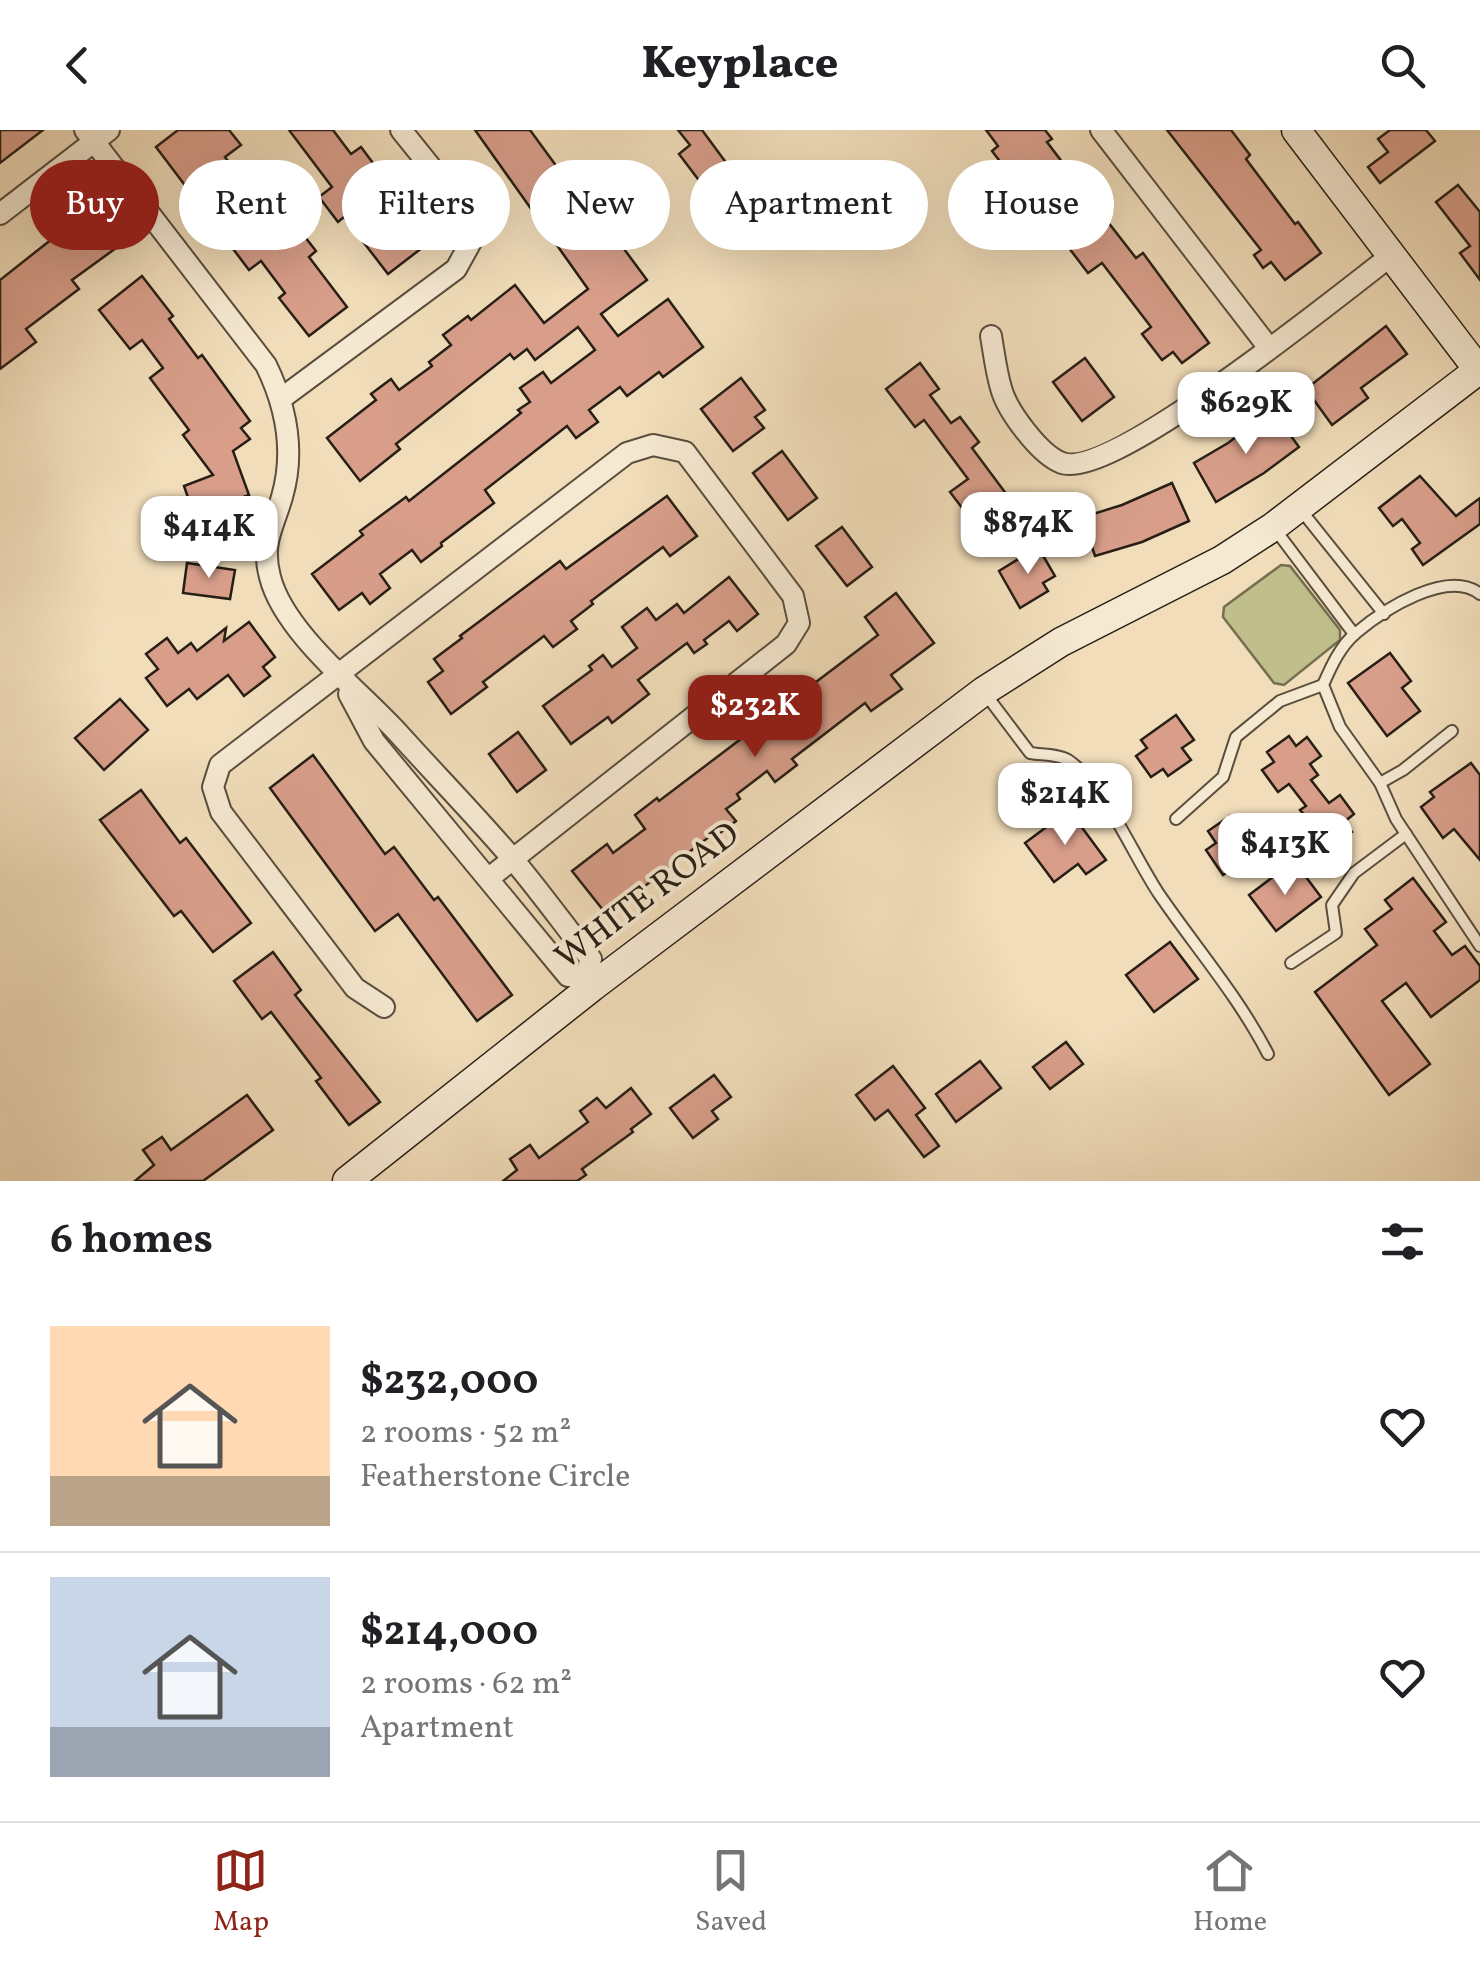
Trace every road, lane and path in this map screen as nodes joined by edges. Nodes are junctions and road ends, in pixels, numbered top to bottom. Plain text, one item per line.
1 (401, 130) edge
2 (1101, 130) edge
3 (1296, 130) edge
4 (96, 134) edge
5 (0, 214) edge
6 (1392, 255) junction
7 (991, 336) dead end
8 (1269, 348) junction
9 (1480, 370) edge
10 (282, 398) junction
11 (1299, 508) junction
12 (1273, 527) junction
13 (1480, 594) edge
14 (1384, 614) junction
15 (1354, 634) junction
16 (339, 674) junction
17 (992, 685) junction
18 (1324, 685) junction
19 (1452, 732) dead end
20 (1380, 783) junction
21 (1176, 819) dead end
22 (1406, 834) junction
23 (513, 859) junction
24 (489, 878) junction
25 (1480, 946) edge
26 (1291, 963) dead end
27 (588, 982) junction
28 (384, 1008) dead end
29 (1268, 1054) dead end
30 (347, 1181) edge

1 - 10 street
2 - 8 street
3 - 6 street
4 - 5 street
4 - 10 street
6 - 8 street
6 - 9 street
7 - 8 street
9 - 11 street, WHITE ROAD
10 - 16 street
11 - 12 street, WHITE ROAD
11 - 14 lane
12 - 15 lane
12 - 17 street, WHITE ROAD
13 - 14 lane
14 - 15 lane
15 - 18 lane
16 - 23 street
16 - 23 street
16 - 24 street
16 - 28 street
17 - 27 street, WHITE ROAD
17 - 29 lane
18 - 20 lane
18 - 21 lane
19 - 20 lane
20 - 22 lane
22 - 25 lane
22 - 26 lane
23 - 24 street
23 - 27 street
24 - 27 street
27 - 30 street, WHITE ROAD

